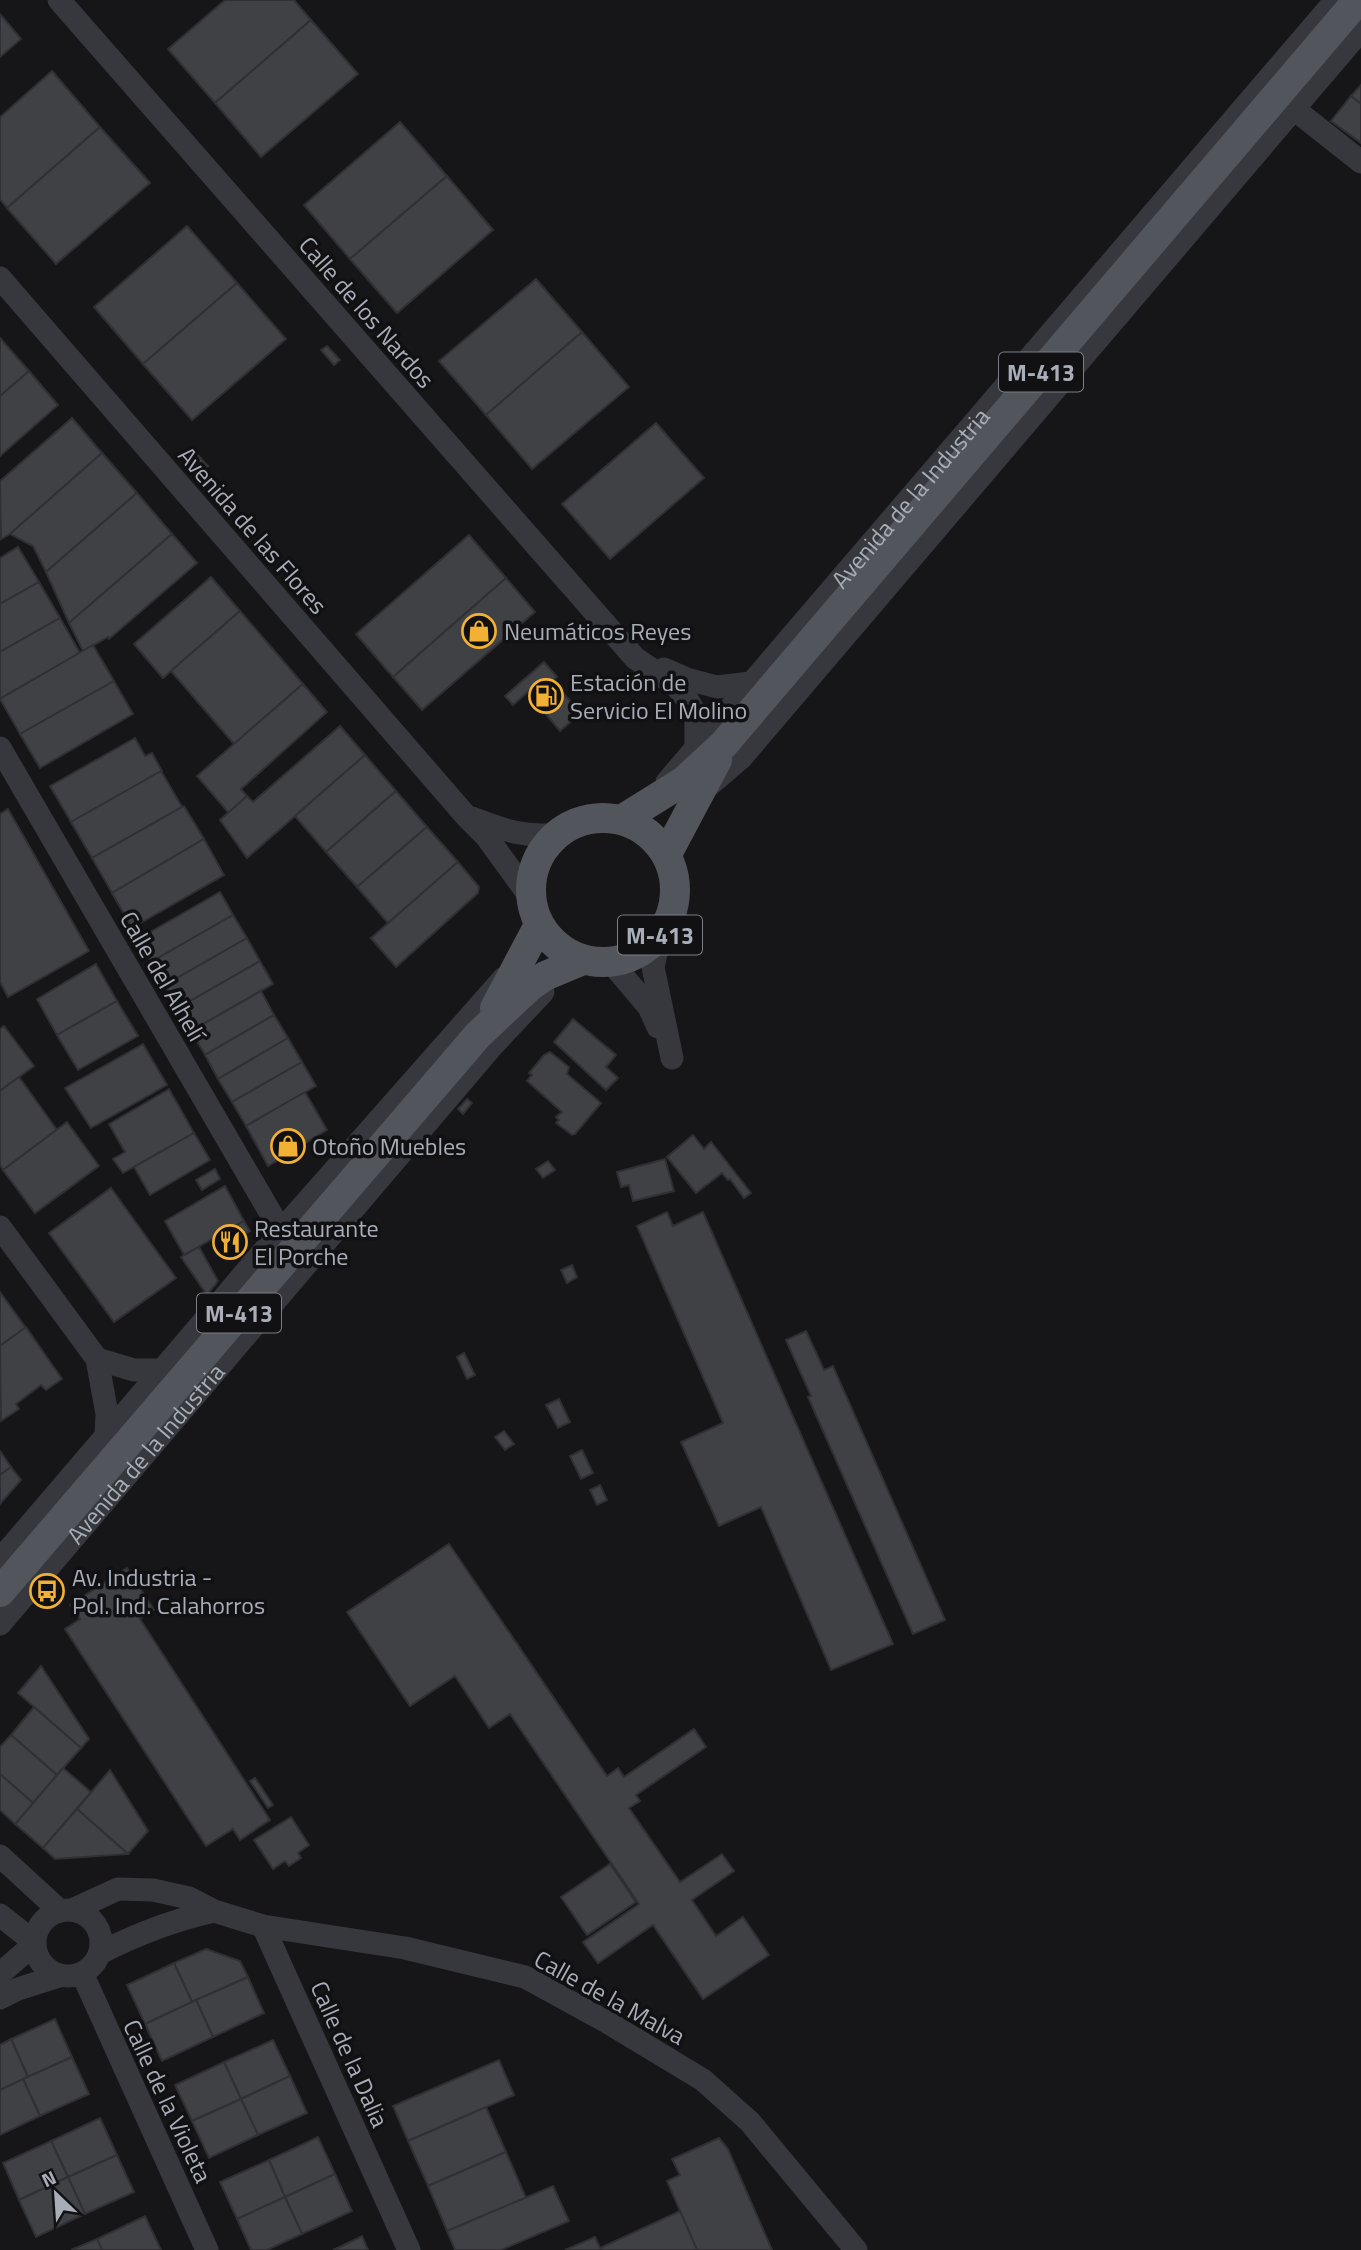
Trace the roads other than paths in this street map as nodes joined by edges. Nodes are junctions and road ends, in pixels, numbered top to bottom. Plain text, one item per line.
1 (59, 0) edge
2 (1336, 0) edge
3 (1358, 0) edge
4 (1361, 30) edge
5 (1294, 109) junction
6 (1361, 162) edge
7 (0, 278) edge
8 (635, 658) junction
9 (751, 683) junction
10 (710, 745) junction
11 (0, 748) edge
12 (702, 792) junction
13 (466, 816) junction
14 (623, 819) junction
15 (558, 834) junction
16 (667, 854) junction
17 (535, 911) junction
18 (660, 935) junction
19 (519, 961) junction
20 (586, 963) junction
21 (478, 1035) junction
22 (0, 1227) edge
23 (281, 1231) junction
24 (97, 1359) junction
25 (163, 1370) junction
26 (106, 1437) junction
27 (0, 1560) edge
28 (0, 1591) edge
29 (0, 1624) edge
30 (0, 1856) edge
31 (66, 1910) junction
32 (214, 1911) junction
33 (0, 1915) edge
34 (263, 1926) junction
35 (34, 1943) junction
36 (100, 1953) junction
37 (0, 1974) edge
38 (71, 1974) junction
39 (0, 1998) edge
40 (207, 2250) edge
41 (410, 2250) edge
42 (856, 2250) edge

1 - 8 street, Calle de los Nardos
2 - 9 street, Avenida de la Industria
3 - 10 main road, Avenida de la Industria / M-413
4 - 5 street, Avenida de la Industria
5 - 6 street
5 - 12 street, Avenida de la Industria
7 - 13 street, Avenida de las Flores
8 - 9 street, Calle de los Nardos
8 - 10 street, Calle de los Nardos
9 - 10 street, Avenida de la Industria
10 - 12 main road, Avenida de la Industria / M-413
10 - 14 main road, Avenida de la Industria / M-413
11 - 23 street, Calle del Alhelí
12 - 16 main road, Avenida de la Industria / M-413
13 - 15 street, Avenida de las Flores
13 - 17 street, Avenida de las Flores
14 - 15 main road, M-413
14 - 16 main road, M-413
15 - 17 main road, M-413
16 - 18 main road, M-413
17 - 19 main road, Avenida de la Industria / M-413
17 - 20 main road, M-413
18 - 20 main road, M-413
18 - 20 street
19 - 21 main road, Avenida de la Industria / M-413
19 - 23 street, Avenida de la Industria
20 - 21 main road, Avenida de la Industria / M-413
20 - 29 street, Avenida de la Industria
21 - 28 main road, Avenida de la Industria / M-413
22 - 24 street
23 - 25 street, Avenida de la Industria
24 - 25 street
24 - 26 street
25 - 26 street, Avenida de la Industria
26 - 27 street, Avenida de la Industria
30 - 31 street
31 - 32 street
31 - 35 street
31 - 36 street
32 - 34 street
32 - 36 street
33 - 35 street
34 - 41 street, Calle de la Dalia
34 - 42 street, Calle de la Malva
35 - 37 street
35 - 38 street
36 - 38 street
38 - 39 street
38 - 40 street, Calle de la Violeta

